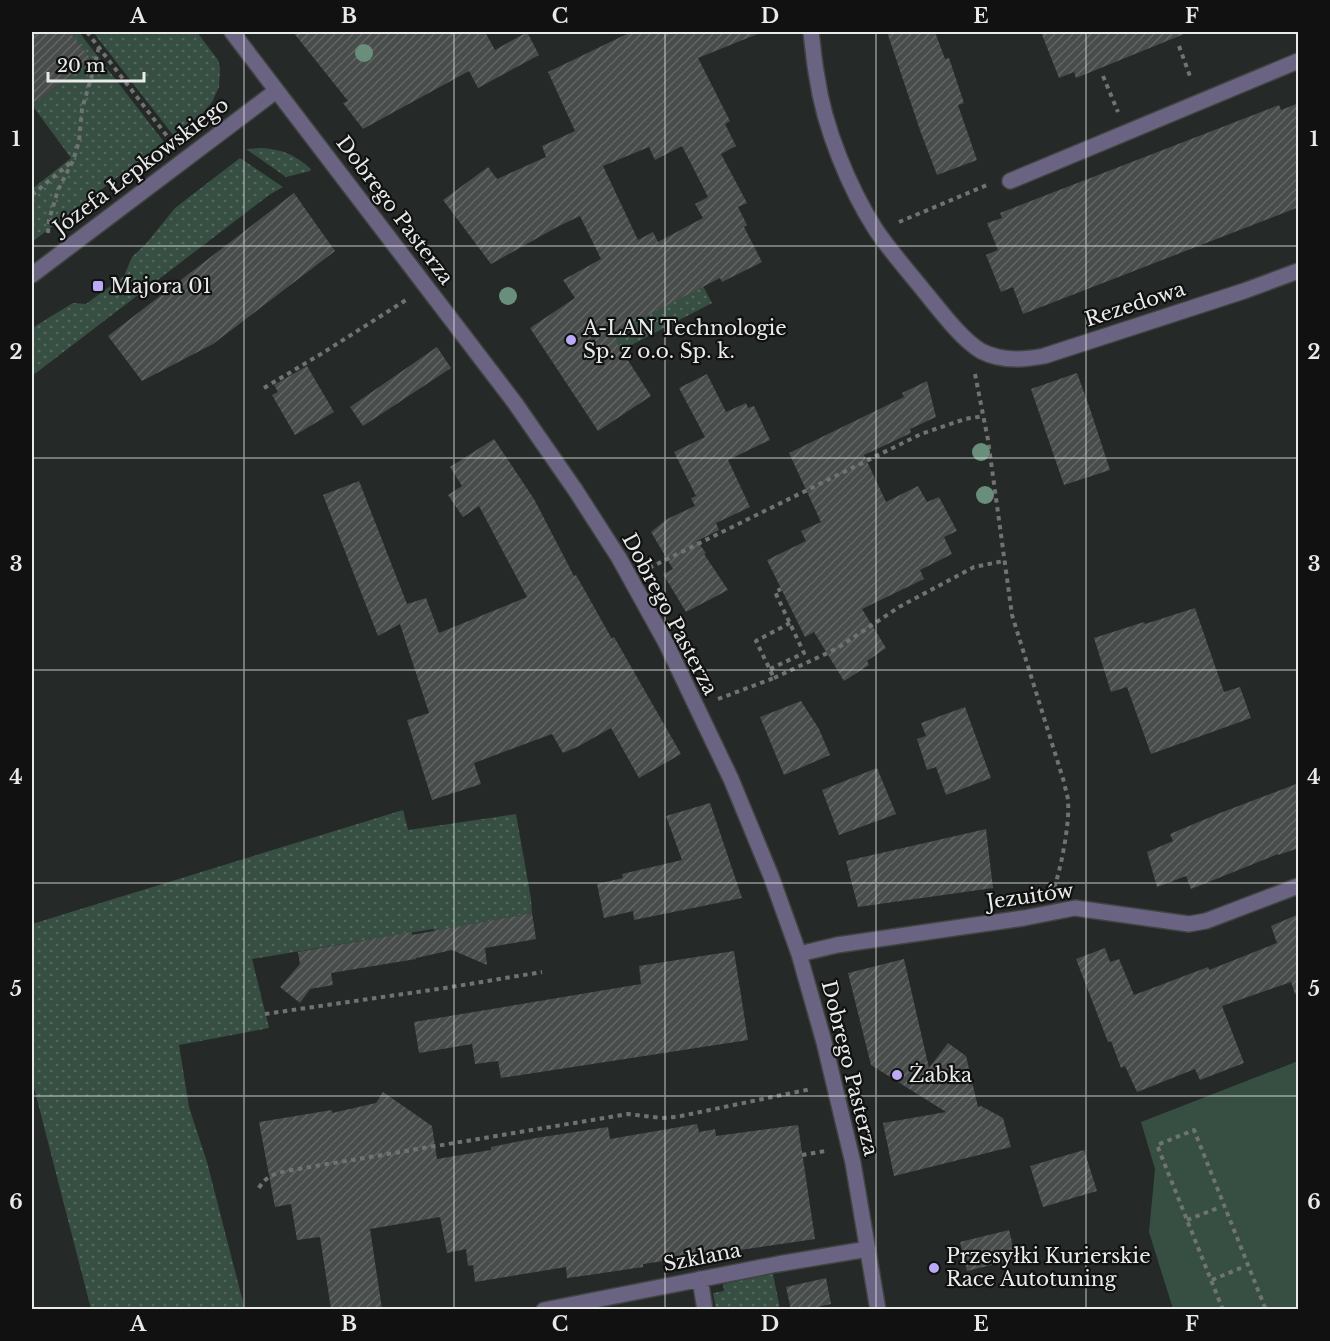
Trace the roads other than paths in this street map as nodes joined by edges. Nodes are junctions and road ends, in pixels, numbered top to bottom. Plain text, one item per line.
1 (232, 32) edge
2 (811, 32) edge
3 (1299, 61) edge
4 (276, 91) junction
5 (1010, 181) road end
6 (1299, 270) edge
7 (32, 275) edge
8 (1299, 886) edge
9 (799, 954) junction
10 (868, 1249) junction
11 (700, 1279) junction
12 (544, 1310) edge
13 (705, 1310) edge
14 (878, 1310) edge

1 - 4 street, Dobrego Pasterza
2 - 6 street, Rezedowa
3 - 5 street
4 - 7 street, Józefa Łepkowskiego
4 - 9 street, Dobrego Pasterza
8 - 9 street, Jezuitów
9 - 10 street, Dobrego Pasterza
10 - 11 street, Szklana
10 - 14 street, Dobrego Pasterza
11 - 12 street, Szklana
11 - 13 street

